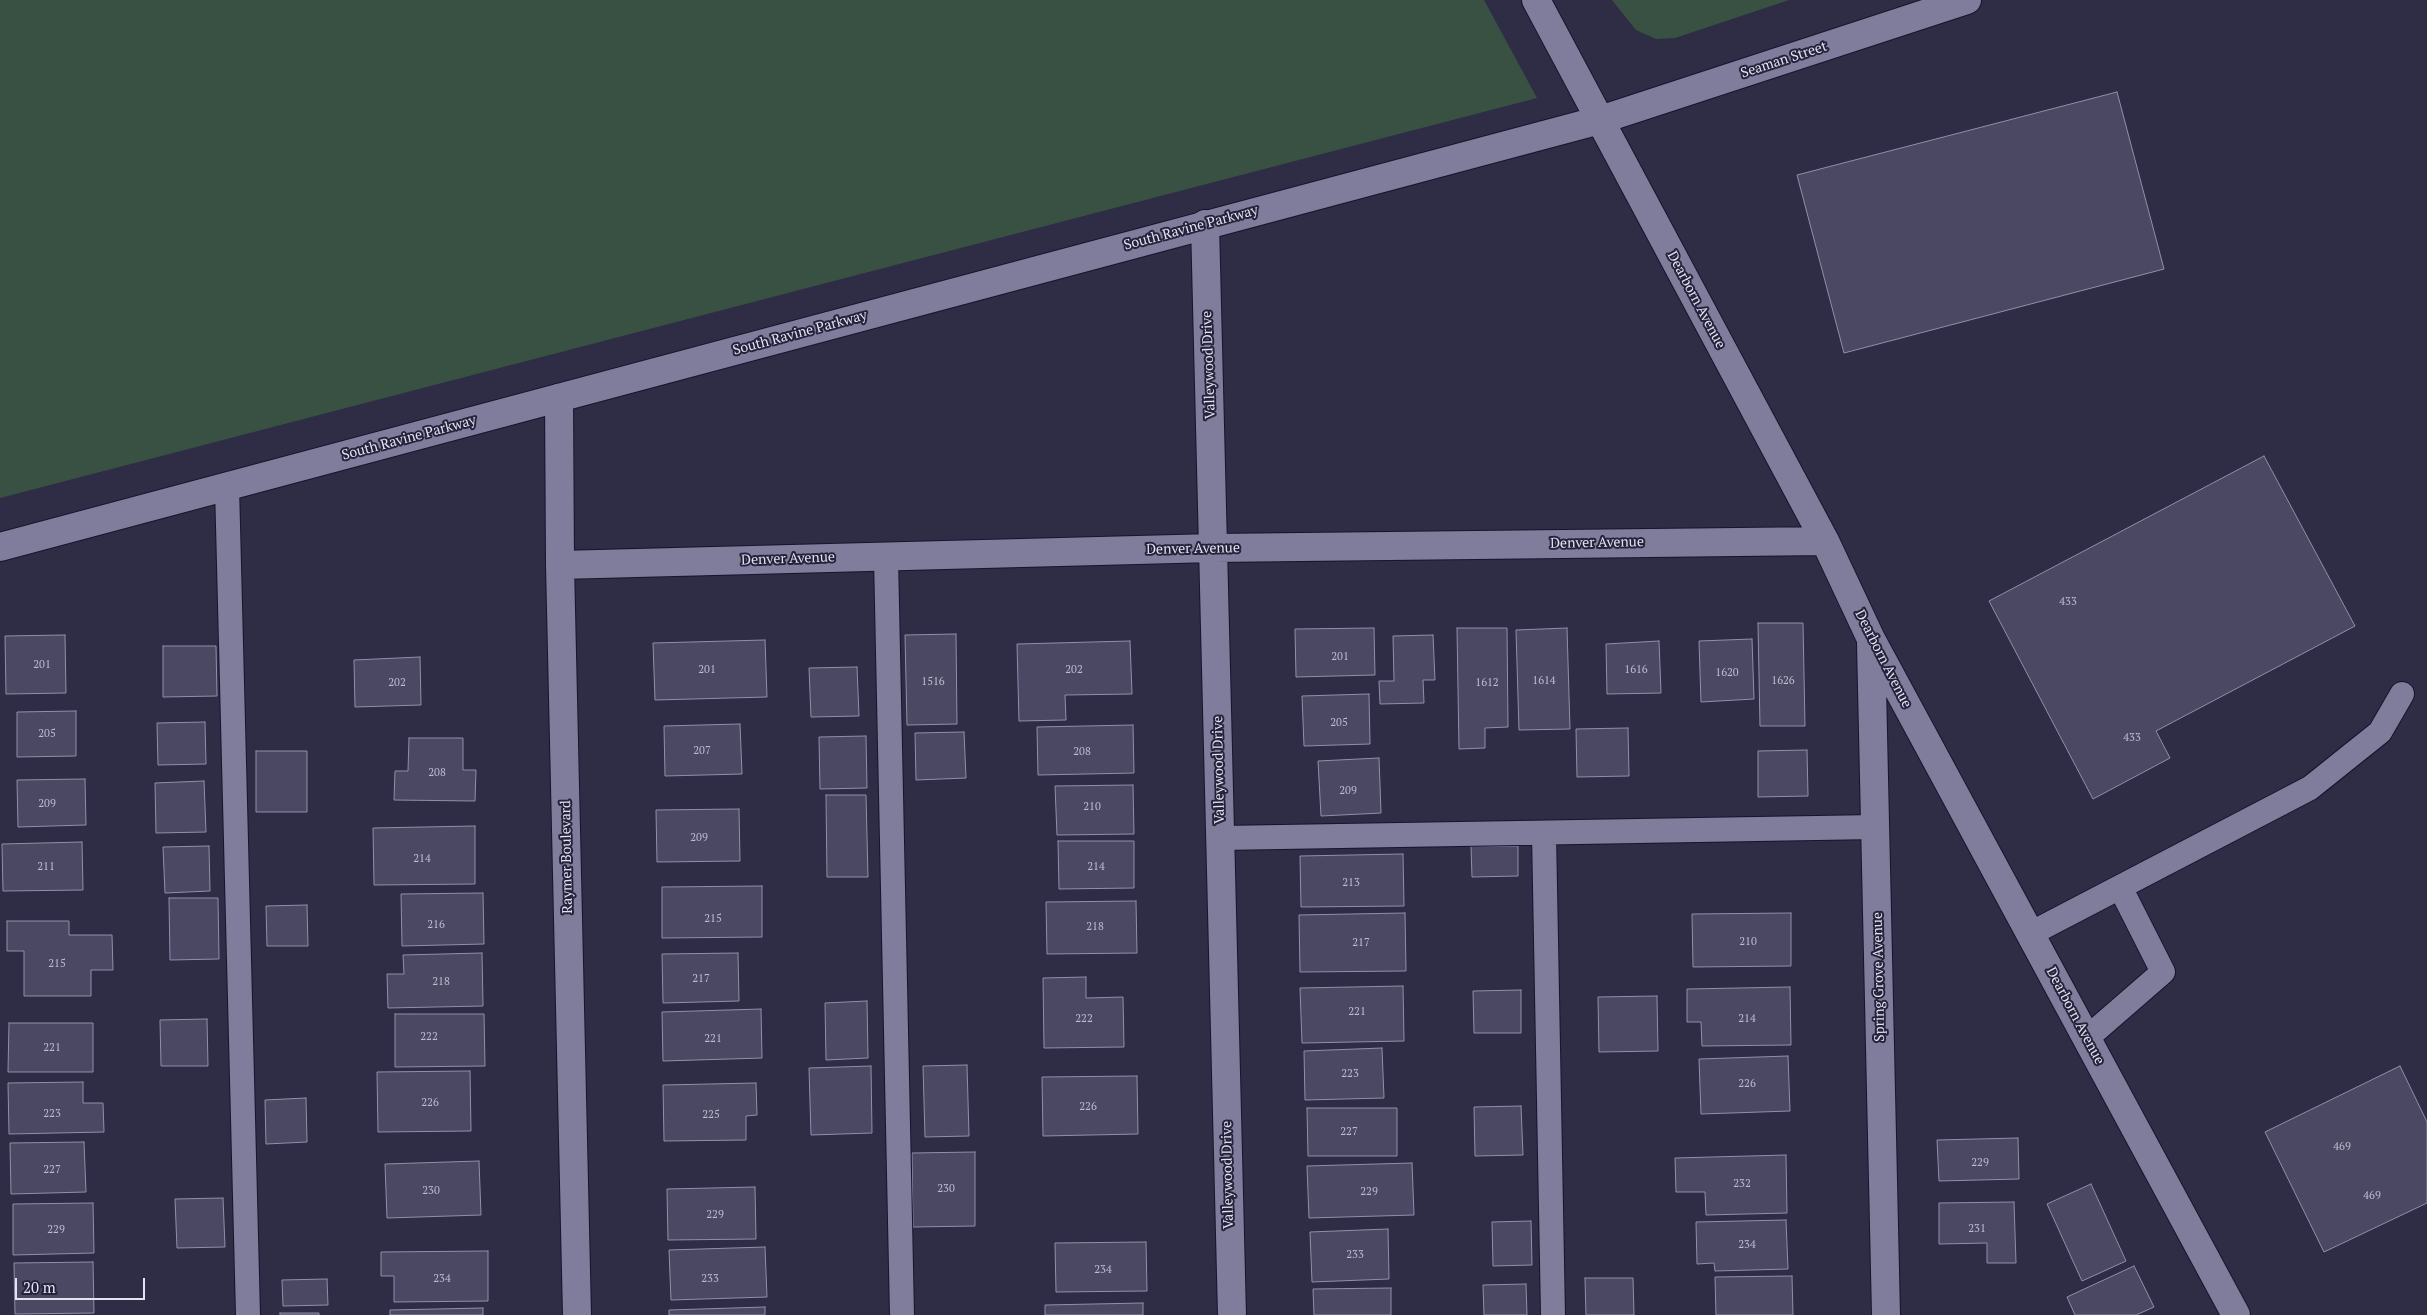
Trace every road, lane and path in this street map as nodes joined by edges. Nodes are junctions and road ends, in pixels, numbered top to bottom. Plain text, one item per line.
1 (1536, 0) edge
2 (1968, 0) edge
3 (1600, 120) junction
4 (1205, 224) junction
5 (559, 398) junction
6 (227, 486) junction
7 (1825, 541) junction
8 (0, 547) edge
9 (1214, 548) junction
10 (886, 557) junction
11 (560, 565) junction
12 (1871, 638) junction
13 (2402, 694) dead end
14 (1876, 827) junction
15 (1544, 833) junction
16 (1221, 838) junction
17 (2120, 887) junction
18 (2030, 934) junction
19 (2087, 1038) junction
20 (248, 1315) edge
21 (577, 1315) edge
22 (902, 1315) edge
23 (1232, 1315) edge
24 (1553, 1315) edge
25 (1886, 1315) edge
26 (2236, 1315) edge

1 - 3 street, Dearborn Avenue
2 - 3 street, Seaman Street
3 - 4 street, South Ravine Parkway
3 - 7 street, Dearborn Avenue
4 - 5 street, South Ravine Parkway
4 - 9 street, Valleywood Drive
5 - 6 street, South Ravine Parkway
5 - 11 street, Raymer Boulevard
6 - 8 street, South Ravine Parkway
6 - 20 lane
7 - 9 street, Denver Avenue
7 - 12 street, Dearborn Avenue
9 - 10 street, Denver Avenue
9 - 16 street, Valleywood Drive
10 - 11 street, Denver Avenue
10 - 22 lane
11 - 21 street, Raymer Boulevard
12 - 14 street, Spring Grove Avenue
12 - 18 street, Dearborn Avenue
13 - 17 lane
14 - 15 lane
14 - 25 street, Spring Grove Avenue
15 - 16 lane
15 - 24 lane
16 - 23 street, Valleywood Drive
17 - 18 lane
17 - 19 lane
18 - 19 street, Dearborn Avenue
19 - 26 street, Dearborn Avenue

